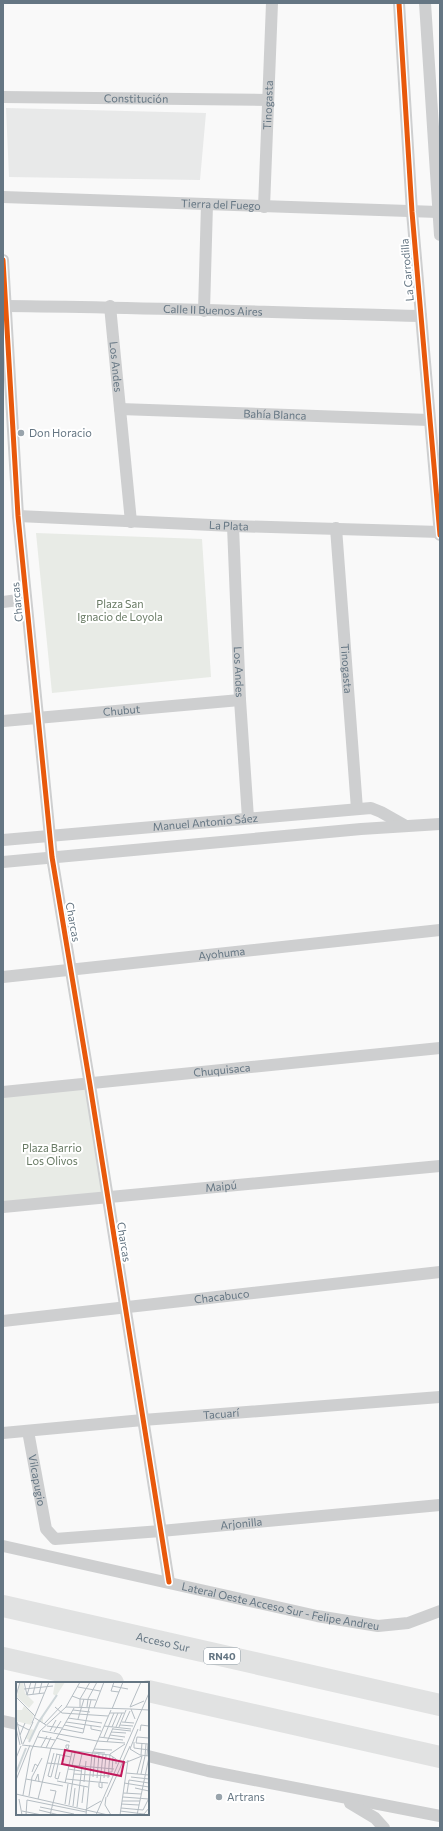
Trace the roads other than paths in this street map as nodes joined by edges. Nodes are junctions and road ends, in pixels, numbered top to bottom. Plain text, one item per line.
1 (272, 3) edge
2 (399, 3) edge
3 (425, 3) edge
4 (3, 97) edge
5 (268, 100) junction
6 (3, 197) edge
7 (207, 204) junction
8 (264, 207) junction
9 (412, 212) junction
10 (438, 212) junction
11 (440, 235) edge
12 (3, 260) edge
13 (6, 306) junction
14 (110, 306) junction
15 (204, 311) junction
16 (421, 316) junction
17 (7, 394) edge
18 (120, 409) junction
19 (429, 420) junction
20 (18, 516) junction
21 (131, 522) junction
22 (233, 526) junction
23 (336, 528) junction
24 (440, 532) edge
25 (440, 535) edge
26 (26, 600) junction
27 (3, 602) edge
28 (240, 700) junction
29 (38, 718) junction
30 (3, 722) edge
31 (357, 809) junction
32 (248, 818) junction
33 (440, 824) edge
34 (404, 825) junction
35 (50, 836) junction
36 (3, 840) edge
37 (52, 857) junction
38 (3, 862) edge
39 (440, 930) edge
40 (71, 970) junction
41 (3, 977) edge
42 (440, 1048) edge
43 (90, 1085) junction
44 (3, 1092) edge
45 (440, 1166) edge
46 (107, 1197) junction
47 (3, 1207) edge
48 (440, 1272) edge
49 (125, 1308) junction
50 (3, 1321) edge
51 (440, 1397) edge
52 (143, 1420) junction
53 (28, 1431) junction
54 (3, 1434) edge
55 (440, 1505) edge
56 (46, 1529) joint
57 (161, 1531) junction
58 (3, 1546) edge
59 (168, 1582) junction
60 (3, 1606) edge
61 (440, 1612) edge
62 (3, 1658) edge
63 (30, 1664) junction
64 (3, 1666) edge
65 (109, 1682) edge
66 (149, 1691) edge
67 (440, 1705) edge
68 (3, 1721) edge
69 (16, 1724) edge
70 (149, 1756) edge
71 (440, 1757) edge
72 (342, 1798) junction
73 (440, 1816) edge
74 (384, 1828) edge

1 - 5 street, Tinogasta
2 - 9 street, La Carrodilla
3 - 10 street
4 - 5 street, Constitución
5 - 8 street, Tinogasta
6 - 7 street, Tierra del Fuego
7 - 8 street, Tierra del Fuego
7 - 15 street
8 - 9 street, Tierra del Fuego
9 - 10 street, Tierra del Fuego
9 - 16 street, La Carrodilla
10 - 11 street
12 - 13 street, Charcas
13 - 14 street, Calle II Buenos Aires
13 - 17 street, Charcas
14 - 15 street, Calle II Buenos Aires
14 - 18 street, Los Andes
15 - 16 street, Calle II Buenos Aires
16 - 19 street, La Carrodilla
17 - 20 street, Charcas
18 - 19 street, Bahía Blanca
18 - 21 street, Los Andes
19 - 24 street, La Carrodilla
20 - 21 street, La Plata
20 - 26 street, Charcas
21 - 22 street, La Plata
22 - 23 street, La Plata
22 - 28 street, Los Andes
23 - 24 street, La Plata
23 - 31 street, Tinogasta
24 - 25 street, La Carrodilla
26 - 27 street
26 - 29 street, Charcas
28 - 29 street, Chubut
28 - 32 street, Los Andes
29 - 30 street, Chubut
29 - 35 street, Charcas
31 - 32 street, Manuel Antonio Sáez
31 - 34 street, Manuel Antonio Sáez
32 - 35 street, Manuel Antonio Sáez
33 - 34 street, Manuel Antonio Sáez
34 - 37 street, Manuel Antonio Sáez
35 - 36 street, Manuel Antonio Sáez
35 - 37 street, Charcas
37 - 38 street, Manuel Antonio Sáez
37 - 40 street, Charcas
39 - 40 street, Ayohuma
40 - 41 street, Ayohuma
40 - 43 street, Charcas
42 - 43 street, Chuquisaca
43 - 44 street, Chuquisaca
43 - 46 street, Charcas
45 - 46 street, Maipú
46 - 47 street, Maipú
46 - 49 street, Charcas
48 - 49 street, Chacabuco
49 - 50 street, Chacabuco
49 - 52 street, Charcas
51 - 52 street, Tacuarí
52 - 53 street, Tacuarí
52 - 57 street, Charcas
53 - 54 street, Tacuarí
53 - 56 street, Vilcapugio
55 - 57 street, Arjonilla
56 - 57 street, Arjonilla
57 - 59 street, Charcas
58 - 59 street, Lateral Oeste Acceso Sur - Felipe Andreu
59 - 61 street, Lateral Oeste Acceso Sur - Felipe Andreu
60 - 67 highway, Acceso Sur / RN40
62 - 63 highway
63 - 64 street
63 - 65 highway
66 - 71 highway
68 - 69 street
70 - 72 street
72 - 73 street
72 - 74 street

